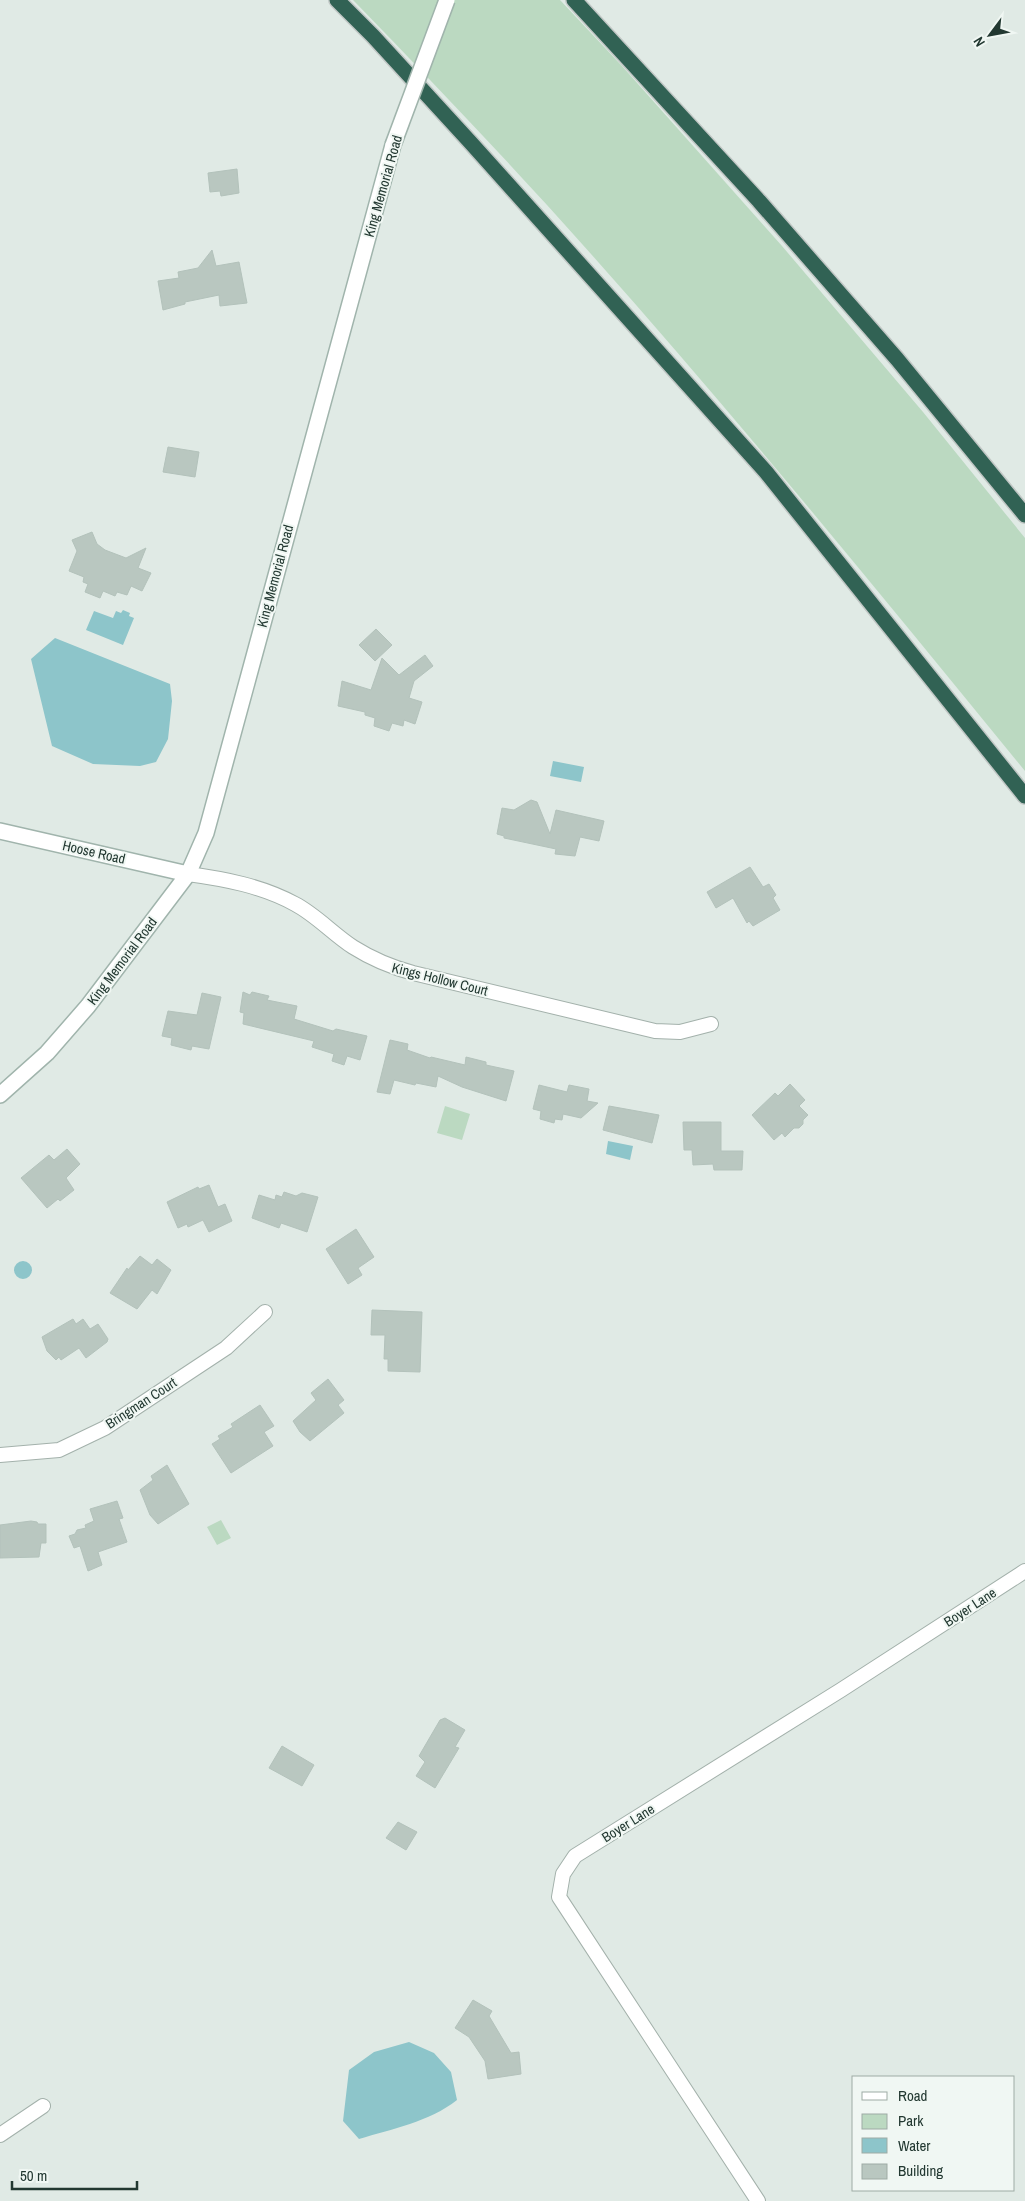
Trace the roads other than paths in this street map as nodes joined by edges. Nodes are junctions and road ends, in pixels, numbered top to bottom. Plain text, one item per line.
1 (337, 0) edge
2 (447, 0) edge
3 (574, 0) edge
4 (1025, 515) edge
5 (1025, 796) edge
6 (0, 831) edge
7 (188, 874) junction
8 (711, 1024) dead end
9 (0, 1095) edge
10 (265, 1312) dead end
11 (0, 1455) edge
12 (1025, 1571) edge
13 (43, 2106) dead end
14 (0, 2136) edge
15 (758, 2201) edge

1 - 5 highway
2 - 7 street, King Memorial Road, bridge
3 - 4 highway
6 - 7 street, Hoose Road
7 - 8 street, Kings Hollow Court
7 - 9 street, King Memorial Road
10 - 11 street, Bringman Court
12 - 15 street, Boyer Lane
13 - 14 street

